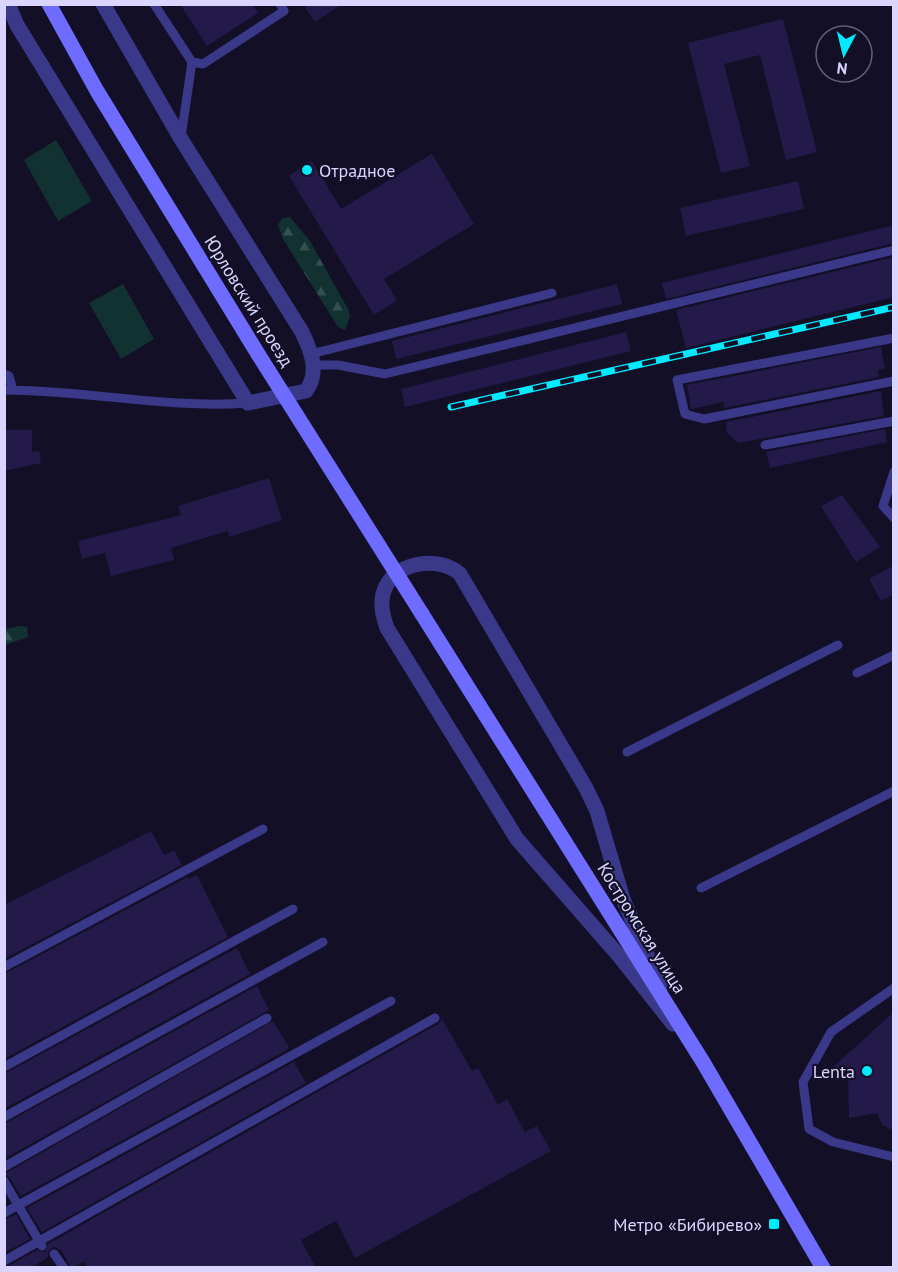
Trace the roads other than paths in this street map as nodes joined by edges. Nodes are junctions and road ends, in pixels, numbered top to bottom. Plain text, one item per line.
1 (8, 4) edge
2 (49, 4) edge
3 (103, 4) edge
4 (154, 4) edge
5 (280, 4) edge
6 (192, 62) junction
7 (181, 139) junction
8 (894, 250) edge
9 (552, 293) dead end
10 (894, 338) edge
11 (312, 360) junction
12 (4, 374) edge
13 (894, 381) edge
14 (9, 390) edge
15 (248, 403) junction
16 (894, 421) edge
17 (765, 445) dead end
18 (894, 472) edge
19 (894, 518) edge
20 (422, 614) joint
21 (838, 645) dead end
22 (894, 655) edge
23 (856, 673) dead end
24 (627, 752) dead end
25 (894, 791) edge
26 (263, 829) dead end
27 (701, 888) dead end
28 (293, 909) dead end
29 (323, 942) dead end
30 (4, 967) edge
31 (894, 988) edge
32 (391, 1001) dead end
33 (675, 1017) junction
34 (267, 1018) dead end
35 (435, 1018) dead end
36 (703, 1062) junction
37 (4, 1067) edge
38 (4, 1117) edge
39 (894, 1157) edge
40 (4, 1167) edge
41 (4, 1181) edge
42 (18, 1206) junction
43 (4, 1213) edge
44 (41, 1244) junction
45 (54, 1254) dead end
46 (4, 1261) edge
47 (64, 1265) edge
48 (53, 1268) edge
49 (823, 1268) edge

1 - 15 street
2 - 20 main road, Юрловский проезд, bridge
3 - 7 street
4 - 6 lane
5 - 6 lane
6 - 7 lane
7 - 11 street
8 - 11 lane
9 - 11 lane
10 - 13 lane
11 - 15 street
12 - 14 lane
14 - 15 lane
16 - 17 lane
18 - 19 lane
20 - 33 main road, Костромская улица
21 - 24 lane
22 - 23 lane
25 - 27 lane
26 - 30 lane
28 - 37 lane
29 - 38 lane
31 - 39 lane
32 - 42 lane
33 - 36 main road, Костромская улица
33 - 36 street
34 - 40 lane
35 - 44 lane
36 - 49 main road, Костромская улица
41 - 42 lane
42 - 43 lane
42 - 44 lane
44 - 46 lane
45 - 47 lane
47 - 48 lane

